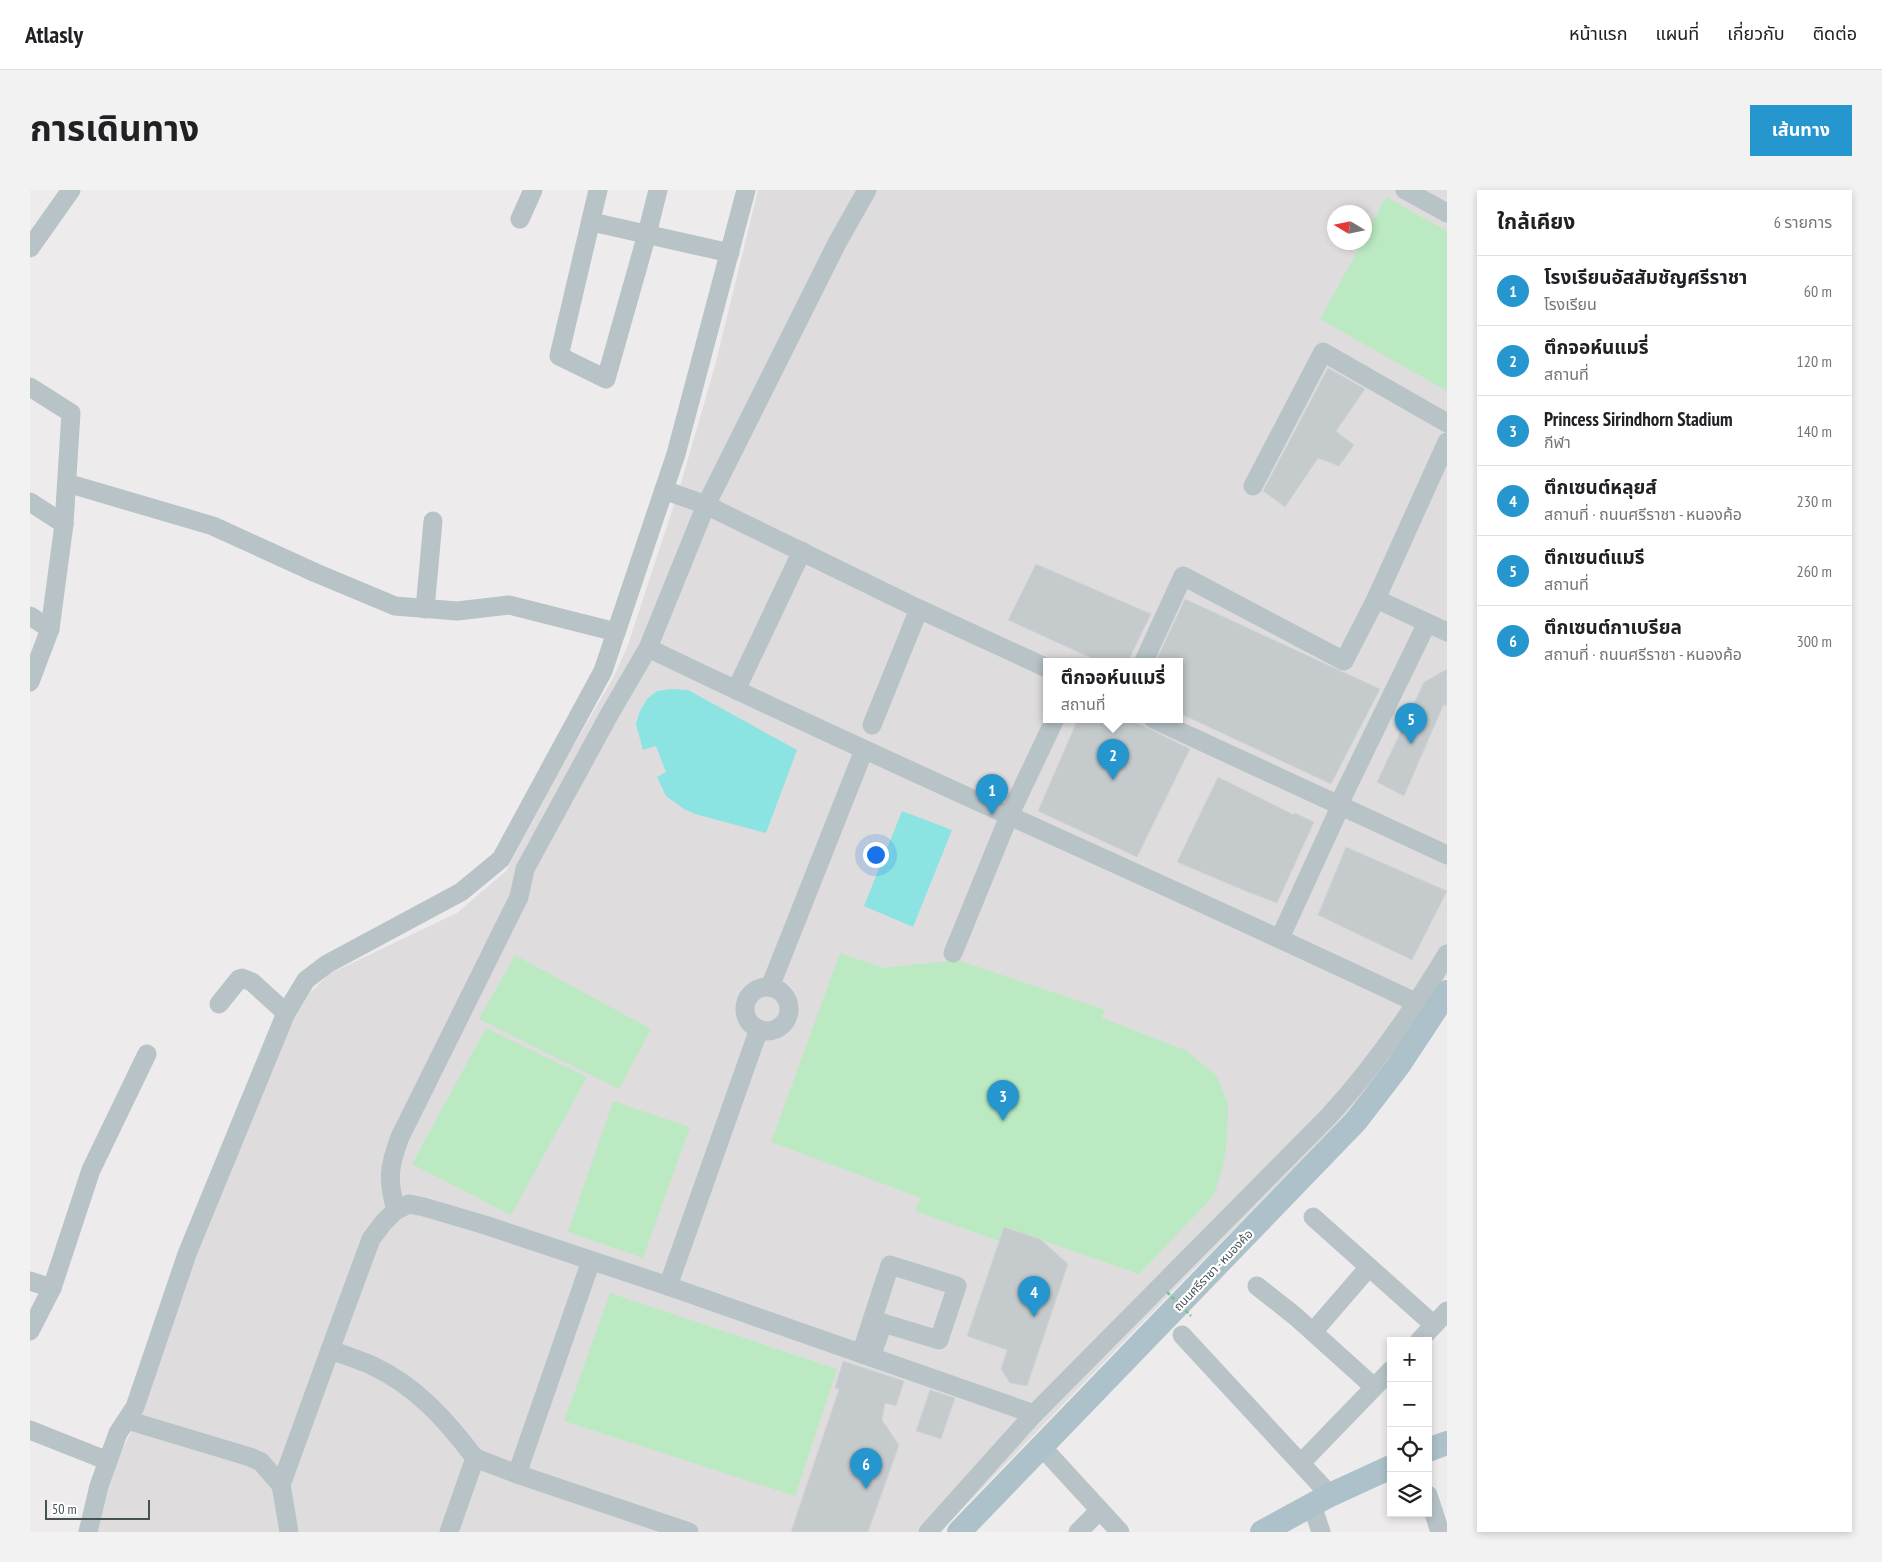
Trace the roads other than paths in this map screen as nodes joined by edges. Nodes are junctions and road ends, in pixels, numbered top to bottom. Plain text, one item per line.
1 (71, 190) edge
2 (533, 190) edge
3 (598, 190) edge
4 (658, 190) edge
5 (746, 190) edge
6 (867, 190) edge
7 (1405, 190) edge
8 (1447, 213) edge
9 (520, 219) dead end
10 (592, 222) junction
11 (647, 234) junction
12 (30, 248) edge
13 (730, 253) junction
14 (30, 388) edge
15 (1447, 424) edge
16 (1447, 442) edge
17 (67, 483) junction
18 (1253, 486) dead end
19 (664, 490) junction
20 (30, 502) edge
21 (706, 505) junction
22 (433, 522) dead end
23 (64, 524) junction
24 (802, 550) junction
25 (1376, 599) junction
26 (424, 609) junction
27 (919, 609) junction
28 (30, 616) edge
29 (1427, 623) junction
30 (50, 629) junction
31 (616, 632) junction
32 (1447, 632) edge
33 (648, 648) junction
34 (1145, 658) edge
35 (1043, 666) edge
36 (30, 682) edge
37 (736, 690) junction
38 (1053, 723) edge
39 (1163, 723) edge
40 (872, 725) dead end
41 (864, 750) junction
42 (1340, 805) junction
43 (1009, 816) junction
44 (1447, 855) edge
45 (1280, 938) junction
46 (953, 953) dead end
47 (1447, 954) edge
48 (770, 987) junction
49 (1447, 992) edge
50 (1418, 1003) junction
51 (219, 1004) dead end
52 (286, 1013) junction
53 (759, 1029) junction
54 (147, 1054) dead end
55 (396, 1210) junction
56 (1313, 1217) dead end
57 (591, 1261) junction
58 (1369, 1267) junction
59 (30, 1281) edge
60 (668, 1286) junction
61 (1257, 1286) dead end
62 (52, 1288) junction
63 (1447, 1311) edge
64 (1434, 1325) junction
65 (30, 1331) edge
66 (1313, 1332) junction
67 (1182, 1335) dead end
68 (1423, 1337) edge
69 (330, 1350) junction
70 (866, 1355) junction
71 (1387, 1374) edge
72 (1374, 1387) junction
73 (1034, 1414) junction
74 (127, 1420) junction
75 (30, 1430) edge
76 (1447, 1443) edge
77 (1041, 1446) junction
78 (1432, 1449) edge
79 (475, 1458) junction
80 (108, 1460) junction
81 (1301, 1463) junction
82 (1387, 1468) edge
83 (517, 1474) junction
84 (282, 1485) junction
85 (1321, 1500) junction
86 (1432, 1504) edge
87 (1099, 1511) junction
88 (1442, 1528) edge
89 (88, 1532) edge
90 (289, 1532) edge
91 (449, 1532) edge
92 (688, 1532) edge
93 (928, 1532) edge
94 (959, 1532) edge
95 (1078, 1532) edge
96 (1120, 1532) edge
97 (1262, 1532) edge
98 (1321, 1532) edge

1 - 12 street
2 - 9 street
3 - 10 street
4 - 11 street
5 - 13 street
6 - 21 street
7 - 8 street
10 - 11 street
10 - 11 street
11 - 13 street
13 - 19 street
14 - 17 street
15 - 18 street
16 - 25 street
17 - 23 street
17 - 26 street
19 - 21 street
19 - 31 street
20 - 23 street
21 - 24 street
21 - 33 street
22 - 26 street
23 - 30 street
24 - 27 street
24 - 37 street
25 - 29 street
25 - 34 street
26 - 31 street
27 - 35 street
27 - 40 street
28 - 30 street
29 - 32 street
29 - 42 street
30 - 36 street
31 - 52 street
33 - 37 street
33 - 55 street
37 - 41 street
38 - 43 street
39 - 42 street
41 - 43 street
41 - 48 street
42 - 44 street
42 - 45 street
43 - 45 street
43 - 46 street
45 - 50 street
47 - 50 street
48 - 53 street
48 - 53 street
49 - 77 main road, ถนนศรีราชา - หนองค้อ
50 - 73 street
51 - 52 street
52 - 74 street
53 - 60 street
54 - 62 street
55 - 57 street
55 - 69 street
56 - 58 street
57 - 60 street
57 - 83 street
58 - 64 street
58 - 66 street
59 - 62 street
60 - 70 street
61 - 66 street
62 - 65 street
63 - 64 street
64 - 68 street
66 - 72 street
67 - 81 street
69 - 79 street
69 - 84 street
70 - 70 street
70 - 73 street
71 - 72 street
72 - 81 street
73 - 93 street
74 - 80 street
74 - 84 street
75 - 80 street
76 - 78 main road
77 - 87 street
77 - 94 main road, ถนนศรีราชา - หนองค้อ
79 - 83 street
79 - 91 street
80 - 89 street
81 - 85 street
82 - 85 main road
83 - 92 street
84 - 90 street
85 - 97 main road
85 - 98 street
86 - 88 street
87 - 95 street
87 - 96 street

